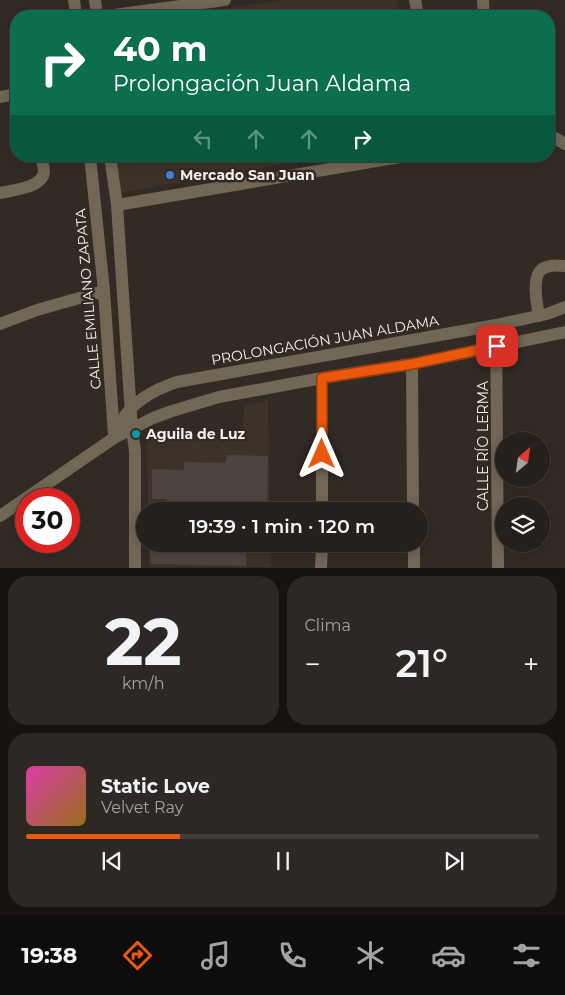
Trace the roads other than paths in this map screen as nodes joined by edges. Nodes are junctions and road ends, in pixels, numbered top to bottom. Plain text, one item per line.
1 (225, 0) edge
2 (151, 10) edge
3 (42, 162) edge
4 (91, 162) edge
5 (111, 162) edge
6 (371, 162) edge
7 (0, 193) edge
8 (117, 205) junction
9 (565, 266) edge
10 (104, 291) junction
11 (565, 307) edge
12 (539, 316) junction
13 (0, 324) edge
14 (496, 325) junction
15 (565, 332) edge
16 (497, 346) junction
17 (412, 364) junction
18 (322, 378) junction
19 (132, 407) junction
20 (132, 429) junction
21 (114, 438) junction
22 (135, 451) junction
23 (322, 502) edge
24 (413, 502) edge
25 (0, 516) edge
26 (322, 552) edge
27 (414, 552) edge
28 (135, 568) edge
29 (321, 568) edge
30 (414, 568) edge
31 (498, 568) edge

1 - 2 street
3 - 7 street
4 - 10 street, CALLE EMILIANO ZAPATA
5 - 8 street
6 - 8 street
8 - 19 street
9 - 12 street
10 - 13 street
10 - 21 street, CALLE EMILIANO ZAPATA
11 - 12 street, PROLONGACIÓN JUAN ALDAMA
12 - 14 street, PROLONGACIÓN JUAN ALDAMA
14 - 16 street, CALLE RÍO LERMA
14 - 19 street, PROLONGACIÓN JUAN ALDAMA
15 - 16 street, PROLONGACIÓN JUAN ALDAMA
16 - 17 street, PROLONGACIÓN JUAN ALDAMA
16 - 31 street, CALLE RÍO LERMA
17 - 18 street, PROLONGACIÓN JUAN ALDAMA
17 - 24 street
18 - 20 street, PROLONGACIÓN JUAN ALDAMA
18 - 23 street
19 - 20 street
19 - 21 street, PROLONGACIÓN JUAN ALDAMA
20 - 21 street, PROLONGACIÓN JUAN ALDAMA
20 - 22 street
21 - 22 street
21 - 25 street, PROLONGACIÓN JUAN ALDAMA
22 - 28 street
26 - 29 street
27 - 30 street

